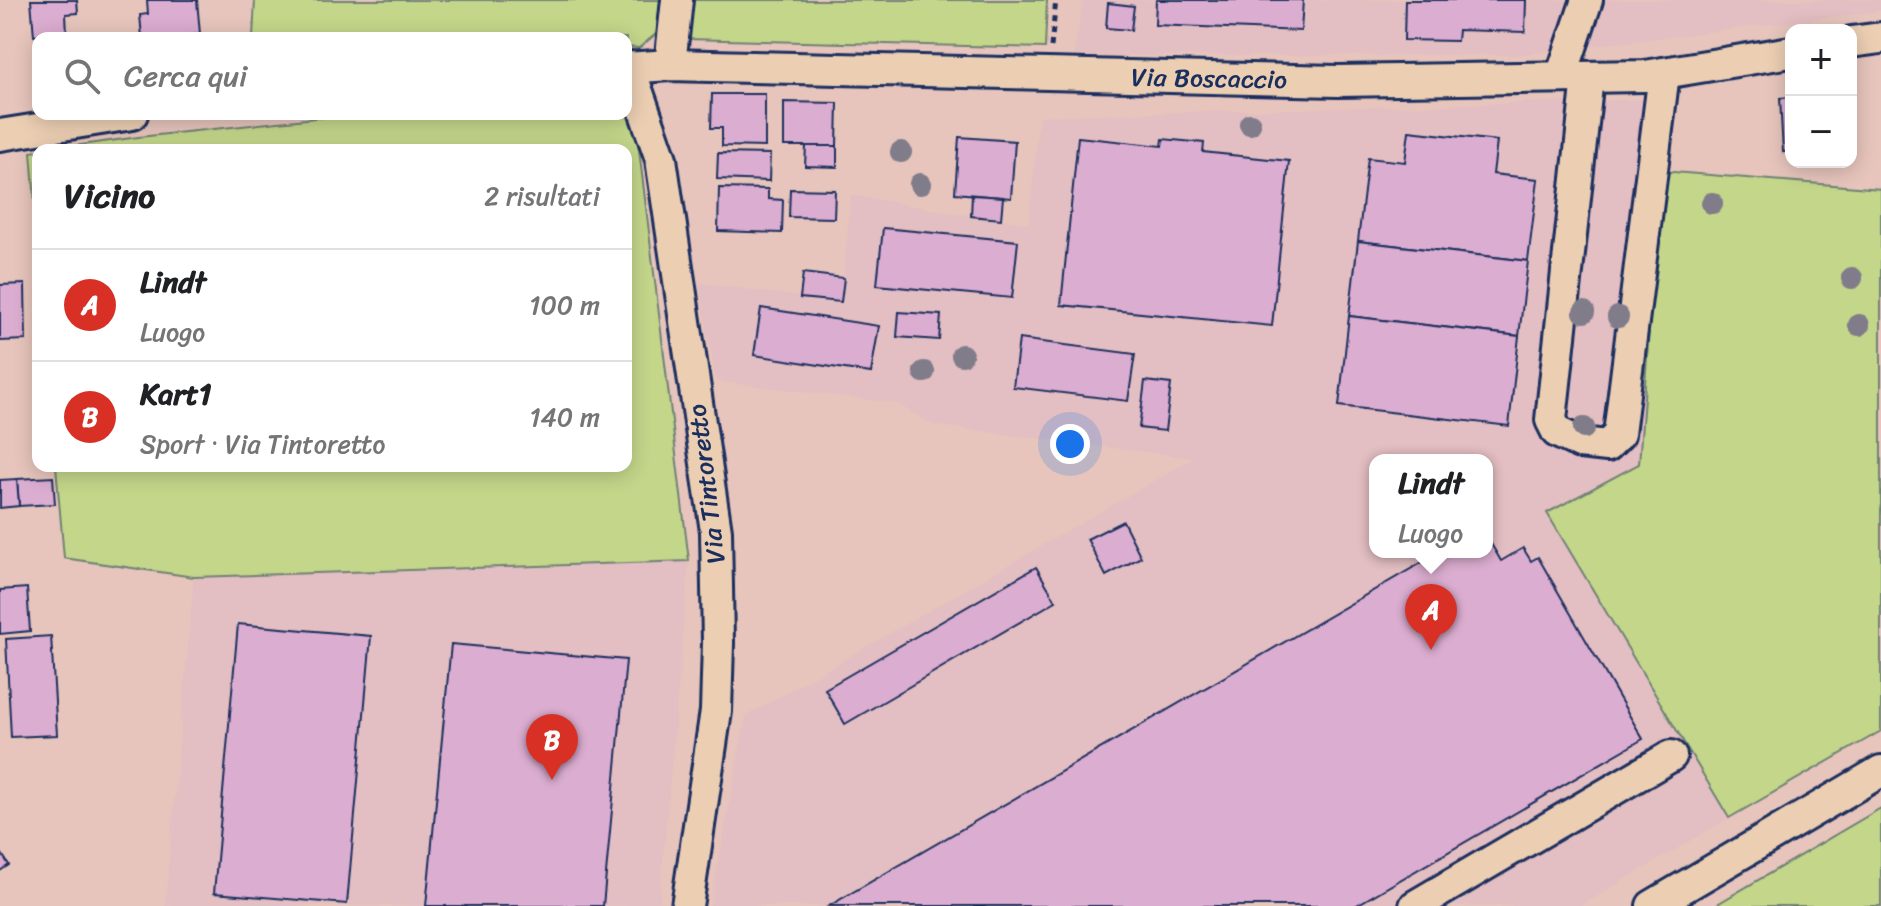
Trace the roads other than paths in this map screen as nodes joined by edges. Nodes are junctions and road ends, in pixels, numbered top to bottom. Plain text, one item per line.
1 (677, 0) edge
2 (1587, 0) edge
3 (1881, 38) edge
4 (1857, 41) edge
5 (1785, 53) edge
6 (670, 65) junction
7 (632, 68) edge
8 (1664, 73) junction
9 (1574, 77) junction
10 (632, 81) edge
11 (94, 120) edge
12 (0, 135) edge
13 (1671, 756) dead end
14 (1881, 771) edge
15 (687, 906) edge
16 (1415, 906) edge
17 (1652, 906) edge

1 - 6 street
2 - 9 street
3 - 4 street
5 - 8 street, Via Boscaccio
6 - 7 street, Via Boscaccio
6 - 9 street, Via Boscaccio
8 - 9 street, Via Boscaccio
8 - 9 street
10 - 15 street, Via Tintoretto
11 - 12 street
13 - 16 street
14 - 17 street

